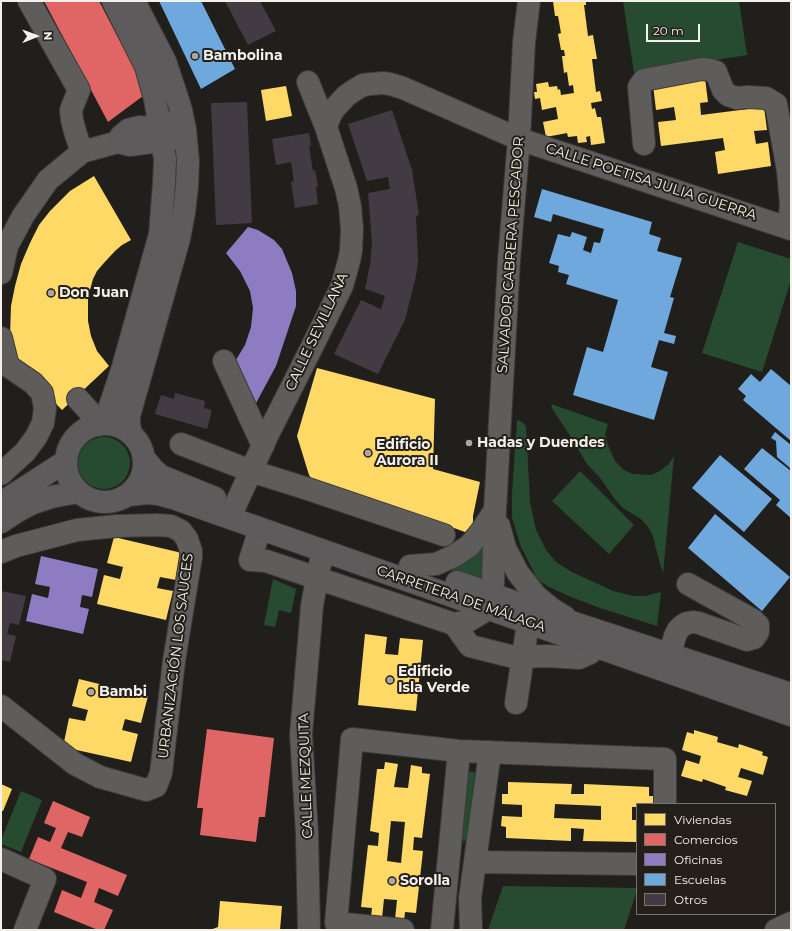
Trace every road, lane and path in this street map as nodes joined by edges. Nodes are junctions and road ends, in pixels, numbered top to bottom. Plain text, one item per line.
1 (29, 1) edge
2 (113, 1) edge
3 (134, 1) edge
4 (528, 1) edge
5 (161, 80) junction
6 (308, 82) dead end
7 (326, 127) junction
8 (161, 133) junction
9 (125, 139) junction
10 (518, 139) junction
11 (644, 144) dead end
12 (82, 152) junction
13 (164, 183) junction
14 (187, 186) junction
15 (790, 228) edge
16 (1, 273) edge
17 (1, 338) edge
18 (224, 361) dead end
19 (5, 364) edge
20 (78, 399) dead end
21 (99, 424) junction
22 (131, 433) junction
23 (181, 444) dead end
24 (263, 446) junction
25 (144, 458) junction
26 (66, 461) junction
27 (251, 471) junction
28 (1, 474) edge
29 (78, 492) junction
30 (128, 495) junction
31 (1, 503) edge
32 (235, 506) junction
33 (495, 510) junction
34 (1, 522) edge
35 (260, 529) junction
36 (444, 535) dead end
37 (323, 551) junction
38 (1, 552) edge
39 (410, 566) junction
40 (317, 578) junction
41 (688, 584) dead end
42 (489, 601) junction
43 (528, 623) junction
44 (574, 623) junction
45 (454, 624) junction
46 (594, 646) junction
47 (670, 654) junction
48 (523, 657) junction
49 (791, 694) edge
50 (516, 703) dead end
51 (1, 706) edge
52 (791, 715) edge
53 (459, 751) junction
54 (490, 752) junction
55 (666, 803) edge
56 (1, 858) edge
57 (475, 862) junction
58 (636, 864) edge
59 (791, 923) edge
60 (25, 930) edge
61 (309, 930) edge
62 (403, 930) edge
63 (442, 930) edge
64 (471, 930) edge
65 (776, 930) edge

1 - 12 street
2 - 5 main road
3 - 5 main road
4 - 10 street, SALVADOR CABRERA PESCADOR
5 - 8 main road
5 - 9 main road
5 - 14 main road
6 - 7 street, CALLE SEVILLANA
7 - 10 street, CALLE POETISA JULIA GUERRA
7 - 24 street, CALLE SEVILLANA
8 - 9 main road
8 - 13 main road
8 - 14 main road
9 - 12 street
9 - 13 main road
10 - 15 street, CALLE POETISA JULIA GUERRA
10 - 33 street, SALVADOR CABRERA PESCADOR
11 - 15 street
12 - 16 street
13 - 21 main road
14 - 22 main road
17 - 19 street
18 - 24 street
19 - 28 street
20 - 21 street
21 - 22 main road
21 - 26 main road
22 - 25 main road
23 - 27 street
24 - 27 street, CALLE SEVILLANA
25 - 30 main road
25 - 32 main road, CARRETERA DE MÁLAGA
26 - 29 main road
26 - 31 main road
27 - 32 street, CALLE SEVILLANA
27 - 36 street
29 - 30 main road
29 - 34 main road
30 - 35 main road, CARRETERA DE MÁLAGA
32 - 39 main road, CARRETERA DE MÁLAGA
33 - 39 street, SALVADOR CABRERA PESCADOR
33 - 42 street, SALVADOR CABRERA PESCADOR
33 - 44 street, SALVADOR CABRERA PESCADOR
35 - 37 main road, CARRETERA DE MÁLAGA
35 - 40 street
37 - 40 street, CALLE MEZQUITA
37 - 42 main road, CARRETERA DE MÁLAGA
38 - 51 street, URBANIZACIÓN LOS SAUCES
39 - 42 main road, CARRETERA DE MÁLAGA
40 - 45 street
40 - 61 street, CALLE MEZQUITA
41 - 47 street
42 - 43 main road, CARRETERA DE MÁLAGA
42 - 44 main road, CARRETERA DE MÁLAGA
42 - 45 street
43 - 46 main road, CARRETERA DE MÁLAGA
43 - 48 street
44 - 47 main road, CARRETERA DE MÁLAGA
45 - 48 street
46 - 48 street
46 - 52 main road, CARRETERA DE MÁLAGA
47 - 49 main road, CARRETERA DE MÁLAGA
48 - 50 street
53 - 54 street
53 - 62 street
53 - 63 street
54 - 55 street
54 - 57 street
56 - 60 street
57 - 58 street
57 - 64 street
59 - 65 street

